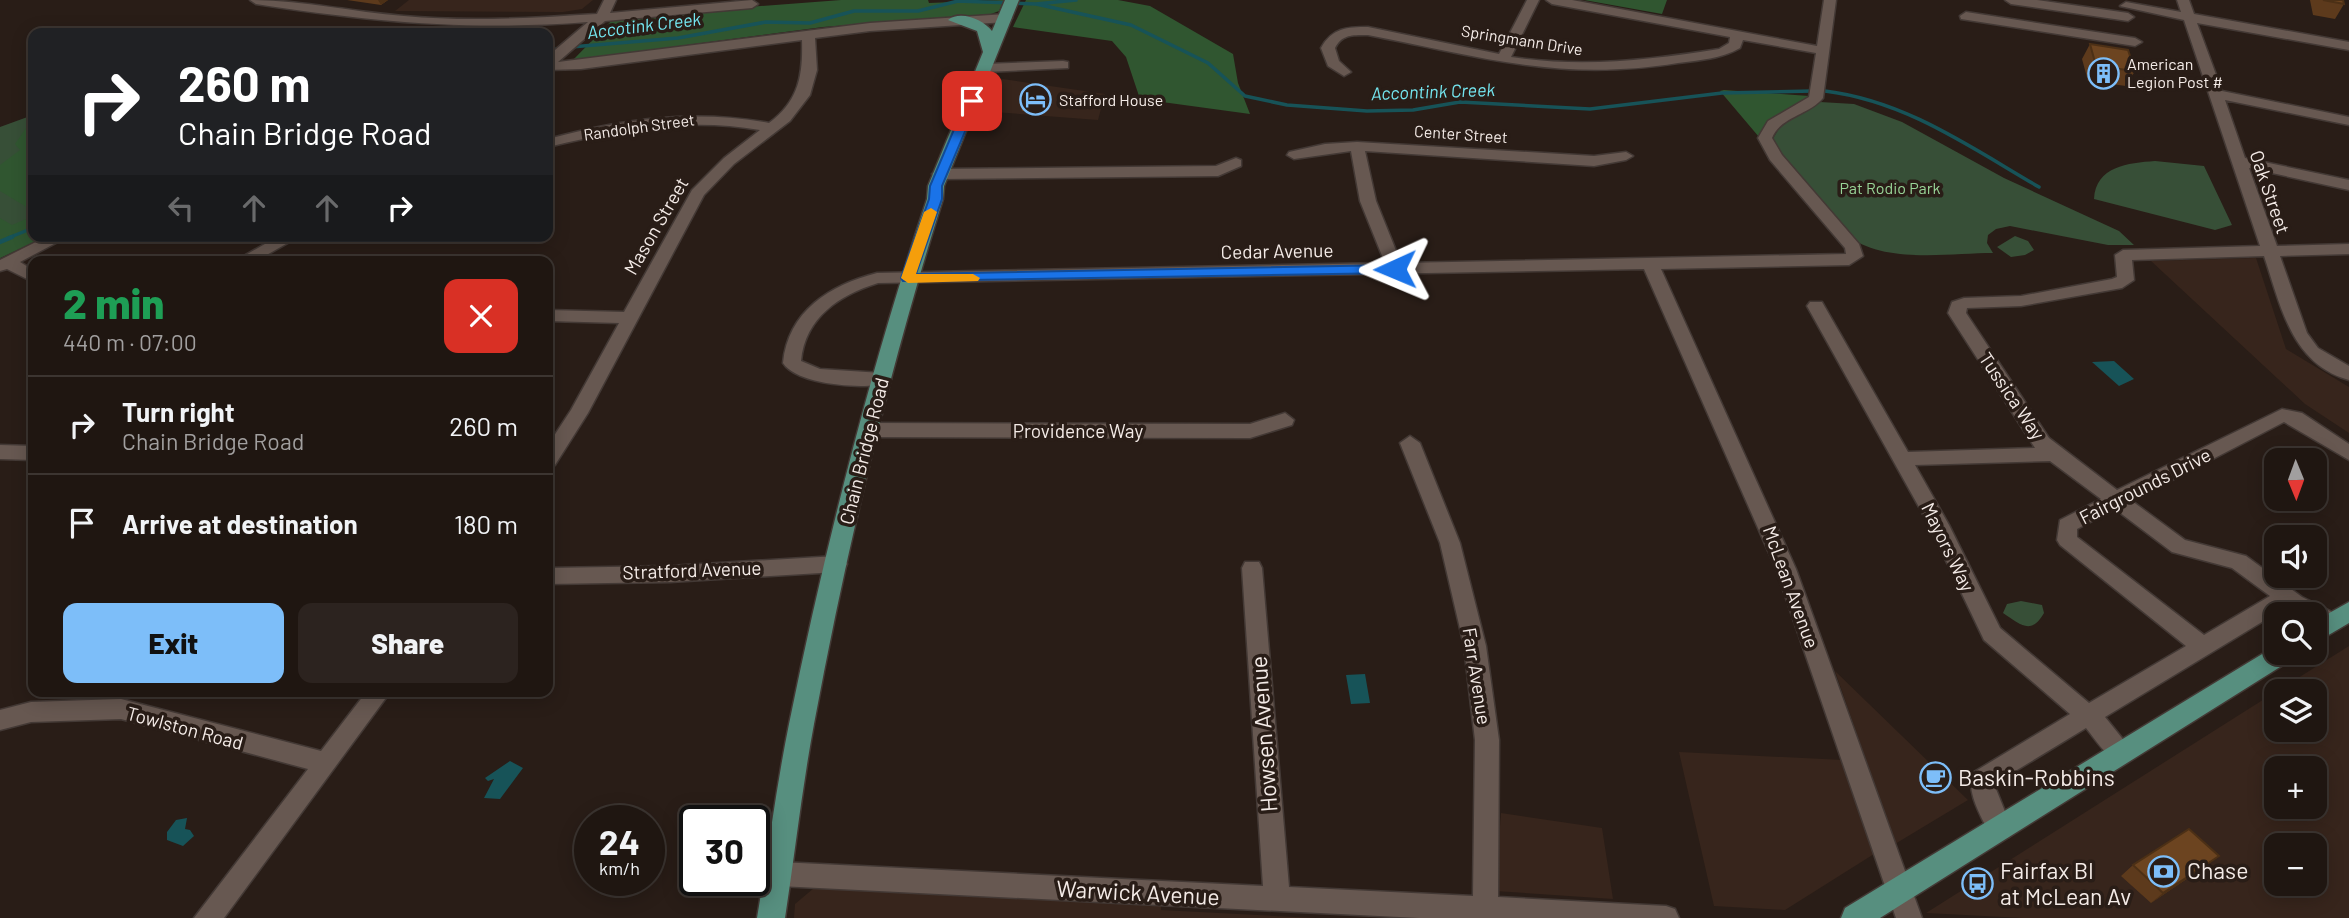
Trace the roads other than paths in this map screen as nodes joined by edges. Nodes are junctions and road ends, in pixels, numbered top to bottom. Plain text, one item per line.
1 (256, 0) edge
2 (602, 0) edge
3 (610, 0) edge
4 (1533, 0) edge
5 (1552, 0) edge
6 (1830, 0) edge
7 (2005, 0) edge
8 (2011, 0) edge
9 (752, 4) dead end
10 (2126, 8) edge
11 (2185, 8) edge
12 (1009, 9) edge
13 (1966, 16) dead end
14 (602, 17) junction
15 (552, 20) junction
16 (955, 20) junction
17 (1999, 21) junction
18 (584, 34) junction
19 (808, 34) junction
20 (1737, 34) junction
21 (2349, 46) edge
22 (1824, 51) junction
23 (1504, 58) junction
24 (553, 60) edge
25 (989, 61) junction
26 (553, 62) edge
27 (1063, 65) dead end
28 (1344, 72) dead end
29 (2215, 94) junction
30 (2349, 121) edge
31 (773, 128) junction
32 (553, 142) edge
33 (1357, 146) junction
34 (1294, 155) dead end
35 (1626, 156) dead end
36 (2238, 161) junction
37 (1236, 163) dead end
38 (940, 174) junction
39 (2349, 185) edge
40 (49, 242) edge
41 (280, 242) edge
42 (2349, 249) edge
43 (2270, 251) junction
44 (253, 256) edge
45 (4, 264) edge
46 (1651, 265) junction
47 (1395, 269) junction
48 (28, 275) edge
49 (908, 278) junction
50 (1816, 306) dead end
51 (553, 315) edge
52 (629, 318) junction
53 (2349, 374) edge
54 (882, 379) junction
55 (1285, 420) dead end
56 (870, 430) junction
57 (1410, 443) dead end
58 (0, 452) edge
59 (553, 452) edge
60 (28, 453) edge
61 (2349, 453) edge
62 (2054, 454) junction
63 (1902, 459) junction
64 (2118, 500) junction
65 (837, 564) junction
66 (1251, 568) dead end
67 (553, 576) edge
68 (2286, 597) junction
69 (2332, 622) edge
70 (2202, 646) junction
71 (2264, 665) edge
72 (376, 697) edge
73 (2087, 716) junction
74 (0, 720) edge
75 (2122, 753) junction
76 (327, 763) junction
77 (2000, 829) junction
78 (779, 874) junction
79 (1899, 891) junction
80 (1277, 900) junction
81 (1486, 913) edge
82 (207, 918) edge
83 (771, 918) edge
84 (1666, 918) edge
85 (1855, 918) edge
86 (1909, 918) edge

1 - 15 street
2 - 15 street
3 - 14 street
4 - 23 street
5 - 20 street
6 - 22 street
7 - 17 street
8 - 10 street
9 - 14 street
10 - 11 street
10 - 17 street
11 - 21 street
11 - 29 street, Oak Street
12 - 16 street
12 - 25 main road, Chain Bridge Road
13 - 17 street
14 - 15 street
14 - 18 street
15 - 18 street
16 - 19 street
16 - 25 main road
18 - 24 street
19 - 26 street
19 - 31 street, Mason Street
20 - 22 street
20 - 23 street, Springmann Drive
22 - 46 street, Cedar Avenue
23 - 28 street, Springmann Drive
25 - 27 street
25 - 38 main road, Chain Bridge Road
29 - 30 street
29 - 36 street, Oak Street
31 - 32 street, Randolph Street
31 - 52 street, Mason Street
33 - 34 street, Center Street
33 - 35 street, Center Street
33 - 47 street
36 - 39 street
36 - 43 street, Oak Street
37 - 38 street
38 - 49 main road, Chain Bridge Road
40 - 45 street
41 - 44 street
42 - 43 street
43 - 53 street, Oak Street
43 - 62 street, Tussica Way
45 - 48 street
46 - 47 street, Cedar Avenue
46 - 79 street, McLean Avenue
47 - 49 street, Cedar Avenue
49 - 54 main road, Chain Bridge Road
49 - 54 street, Cedar Avenue
50 - 63 street, Mayors Way
51 - 52 street
52 - 59 street, Mason Street
54 - 56 main road, Chain Bridge Road
55 - 56 street, Providence Way
56 - 65 main road, Chain Bridge Road
57 - 81 street, Farr Avenue
58 - 60 street
61 - 64 street, Fairgrounds Drive
62 - 63 street
62 - 64 street, Tussica Way
63 - 73 street, Mayors Way
64 - 68 street, Tussica Way
64 - 70 street, Fairgrounds Drive
65 - 67 street, Stratford Avenue
65 - 78 main road, Chain Bridge Road
66 - 80 street, Howsen Avenue
68 - 69 street, Tussica Way
68 - 70 street
70 - 73 street
71 - 75 main road
72 - 76 street
73 - 75 street, Mayors Way
73 - 77 street
74 - 76 street, Towlston Road
75 - 77 main road
76 - 82 street
77 - 79 main road
78 - 80 street, Warwick Avenue
78 - 83 main road, Chain Bridge Road
79 - 85 main road
79 - 86 street, McLean Avenue
80 - 81 street, Warwick Avenue
81 - 84 street, Warwick Avenue

